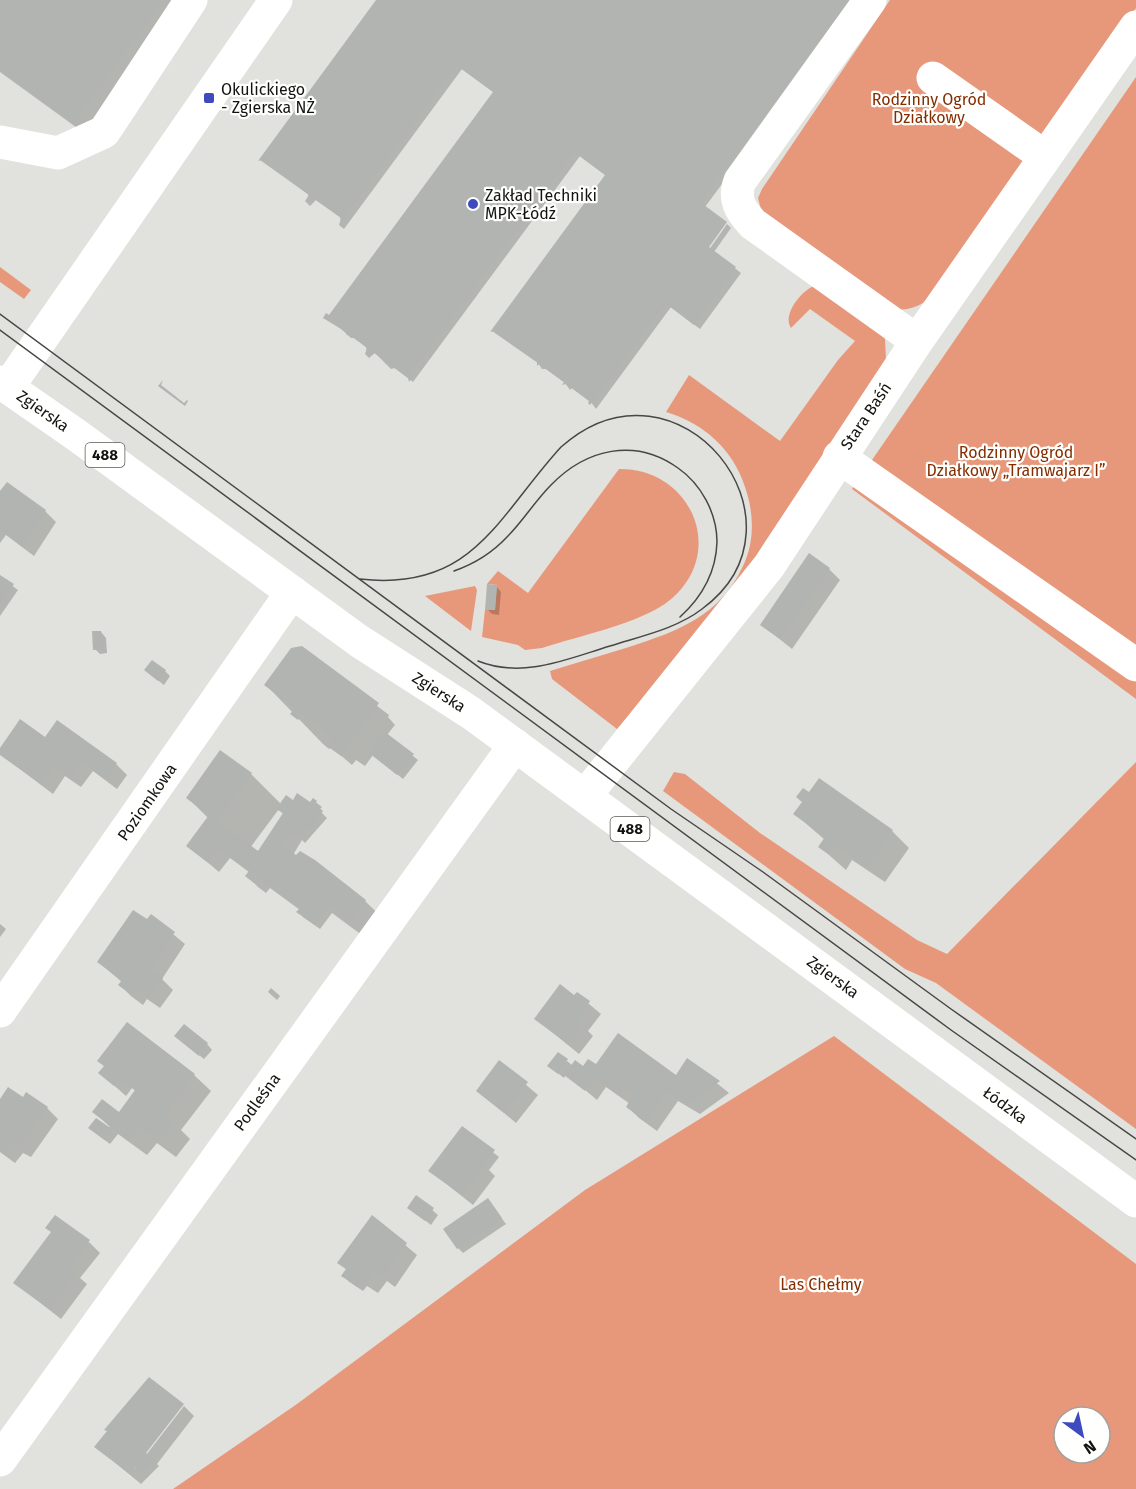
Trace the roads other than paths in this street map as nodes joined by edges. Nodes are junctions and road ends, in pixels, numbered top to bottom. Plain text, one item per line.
1 (191, 0) edge
2 (276, 0) edge
3 (870, 0) edge
4 (1136, 27) edge
5 (933, 78) dead end
6 (0, 142) edge
7 (1044, 156) junction
8 (917, 341) junction
9 (4, 384) edge
10 (839, 457) junction
11 (292, 592) junction
12 (1136, 665) edge
13 (515, 745) junction
14 (585, 796) junction
15 (874, 1008) joint
16 (0, 1011) edge
17 (1136, 1201) edge
18 (0, 1460) edge

1 - 6 street
2 - 9 street
3 - 8 street
4 - 7 street, Stara Baśń
5 - 7 street
7 - 8 street, Stara Baśń
8 - 10 street, Stara Baśń
9 - 11 street, Zgierska / 488
10 - 12 street
10 - 14 street, Stara Baśń
11 - 13 street, Zgierska / 488
11 - 16 street, Poziomkowa
13 - 14 street, Zgierska / 488
13 - 18 street, Podleśna
14 - 15 street, Zgierska / 488
15 - 17 street, Łódzka / 488

